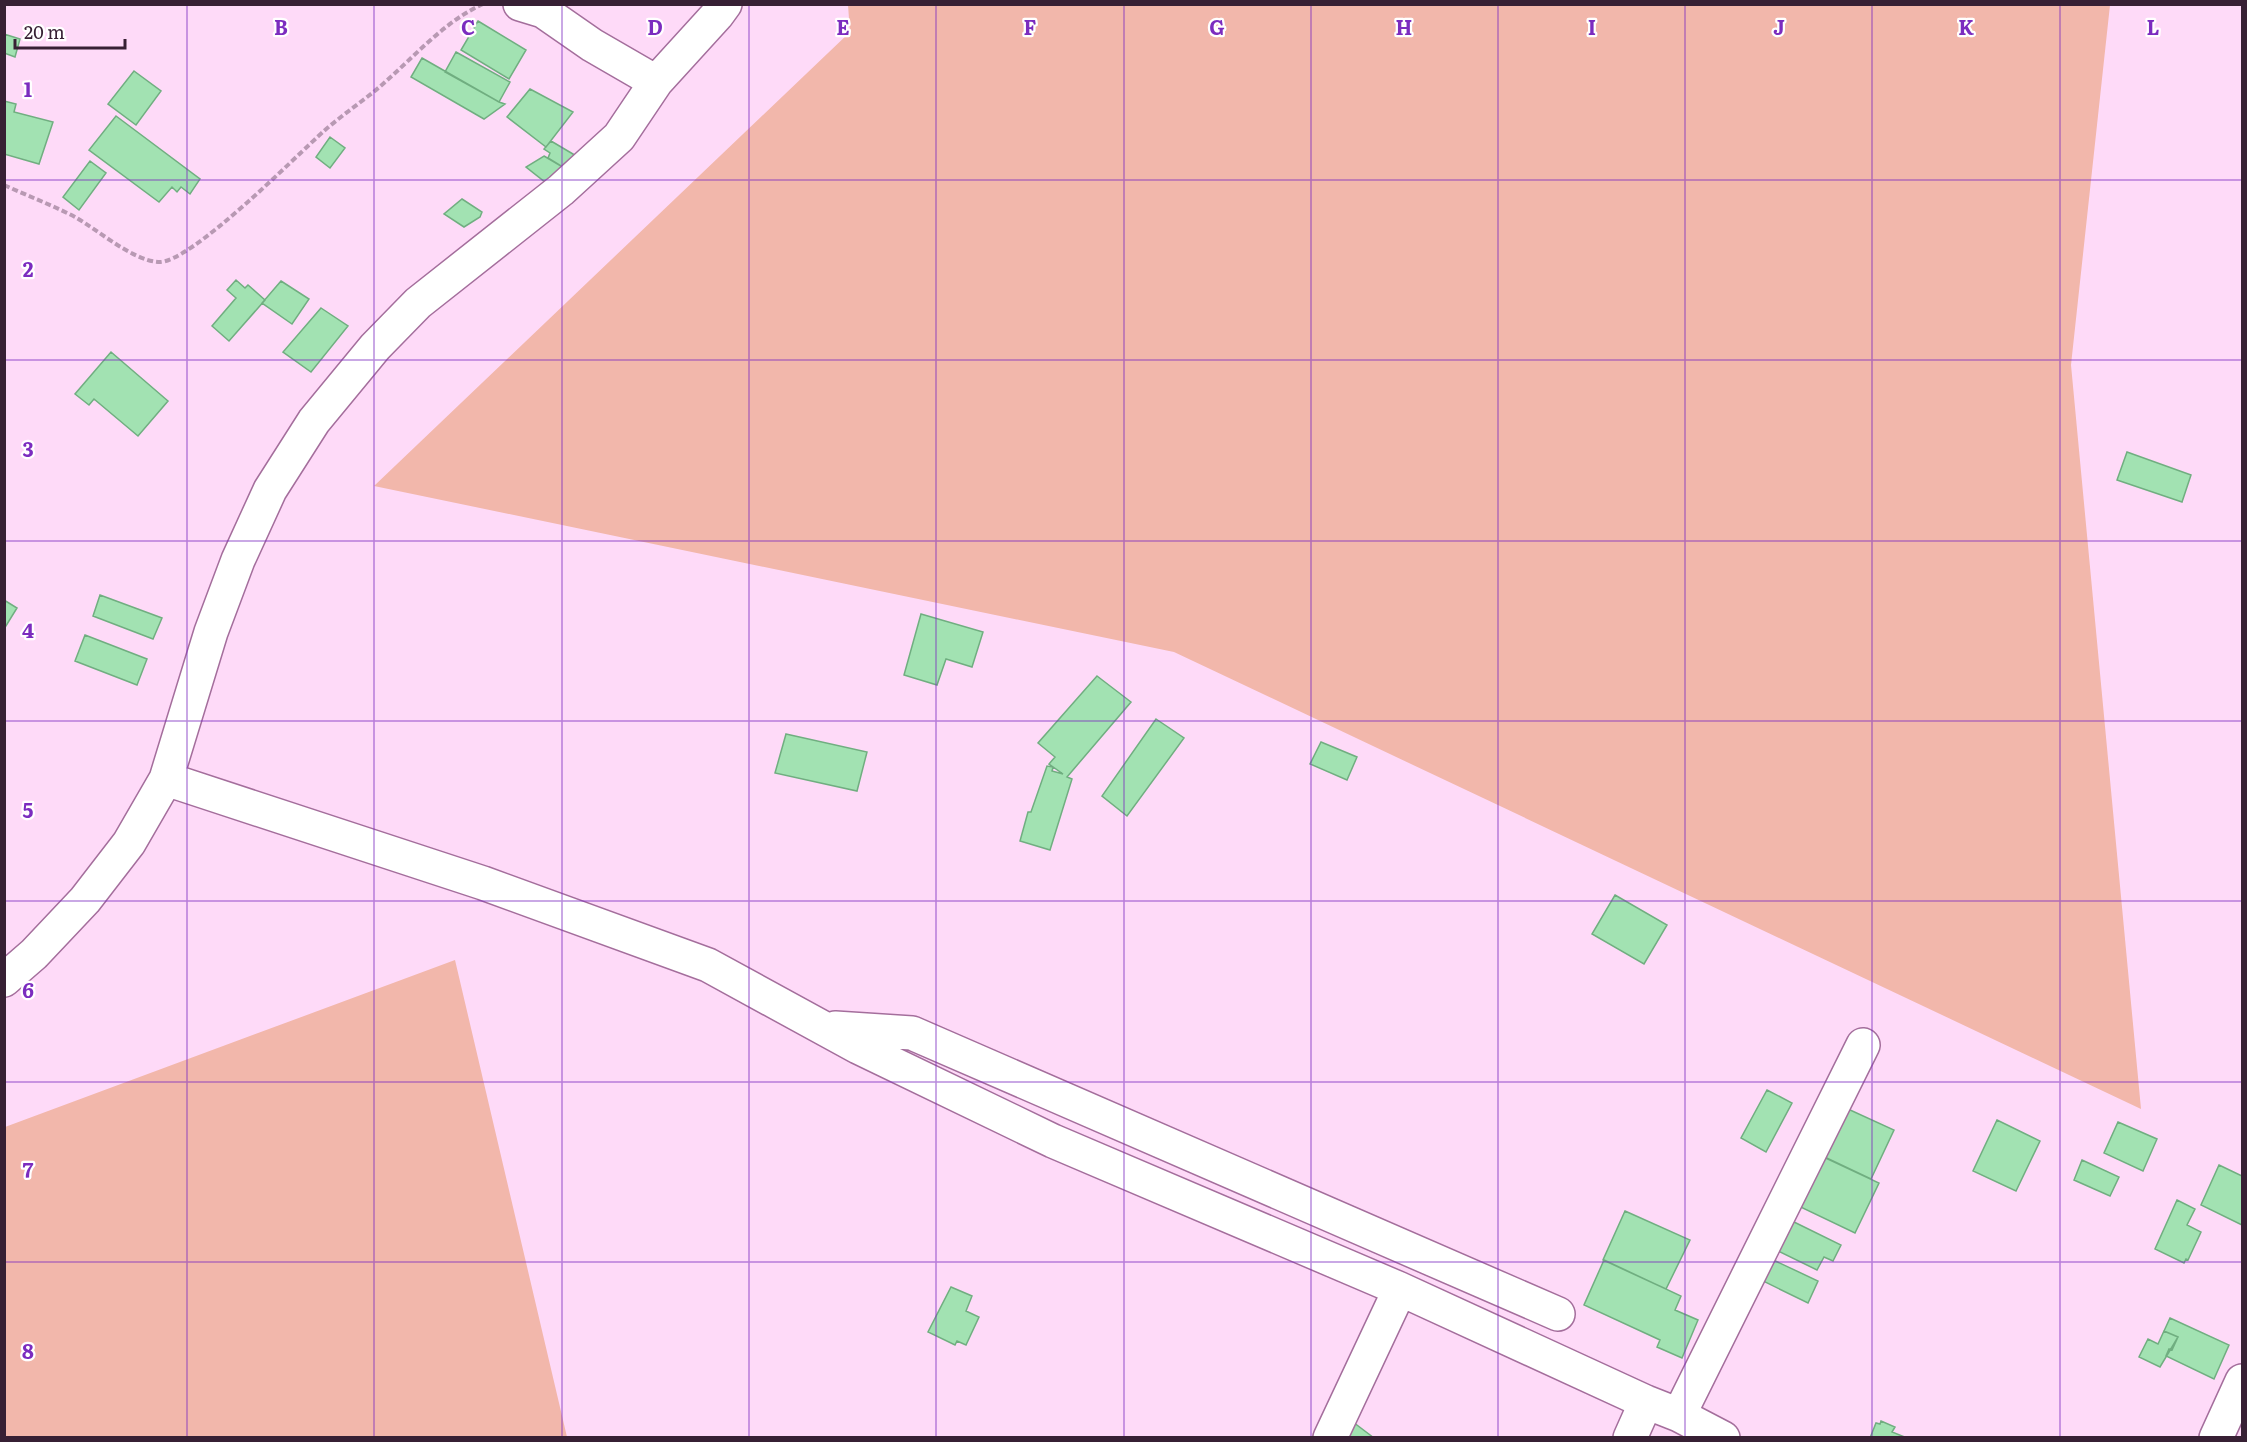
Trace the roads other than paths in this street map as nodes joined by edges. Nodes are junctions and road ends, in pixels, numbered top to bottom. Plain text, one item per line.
1 (520, 4) edge
2 (725, 4) edge
3 (656, 82) junction
4 (166, 779) junction
5 (4, 980) edge
6 (822, 1028) junction
7 (1863, 1045) dead end
8 (1400, 1289) junction
9 (1558, 1314) dead end
10 (2242, 1381) edge
11 (1647, 1402) junction
12 (1679, 1415) junction
13 (1330, 1437) edge
14 (1630, 1437) edge
15 (1723, 1437) edge
16 (2216, 1437) edge

1 - 3 street
2 - 3 street
3 - 4 street
4 - 5 street
4 - 6 street
6 - 8 street
6 - 9 street
7 - 12 street
8 - 11 street
8 - 13 street
10 - 16 street
11 - 12 street
11 - 14 street
12 - 15 street

